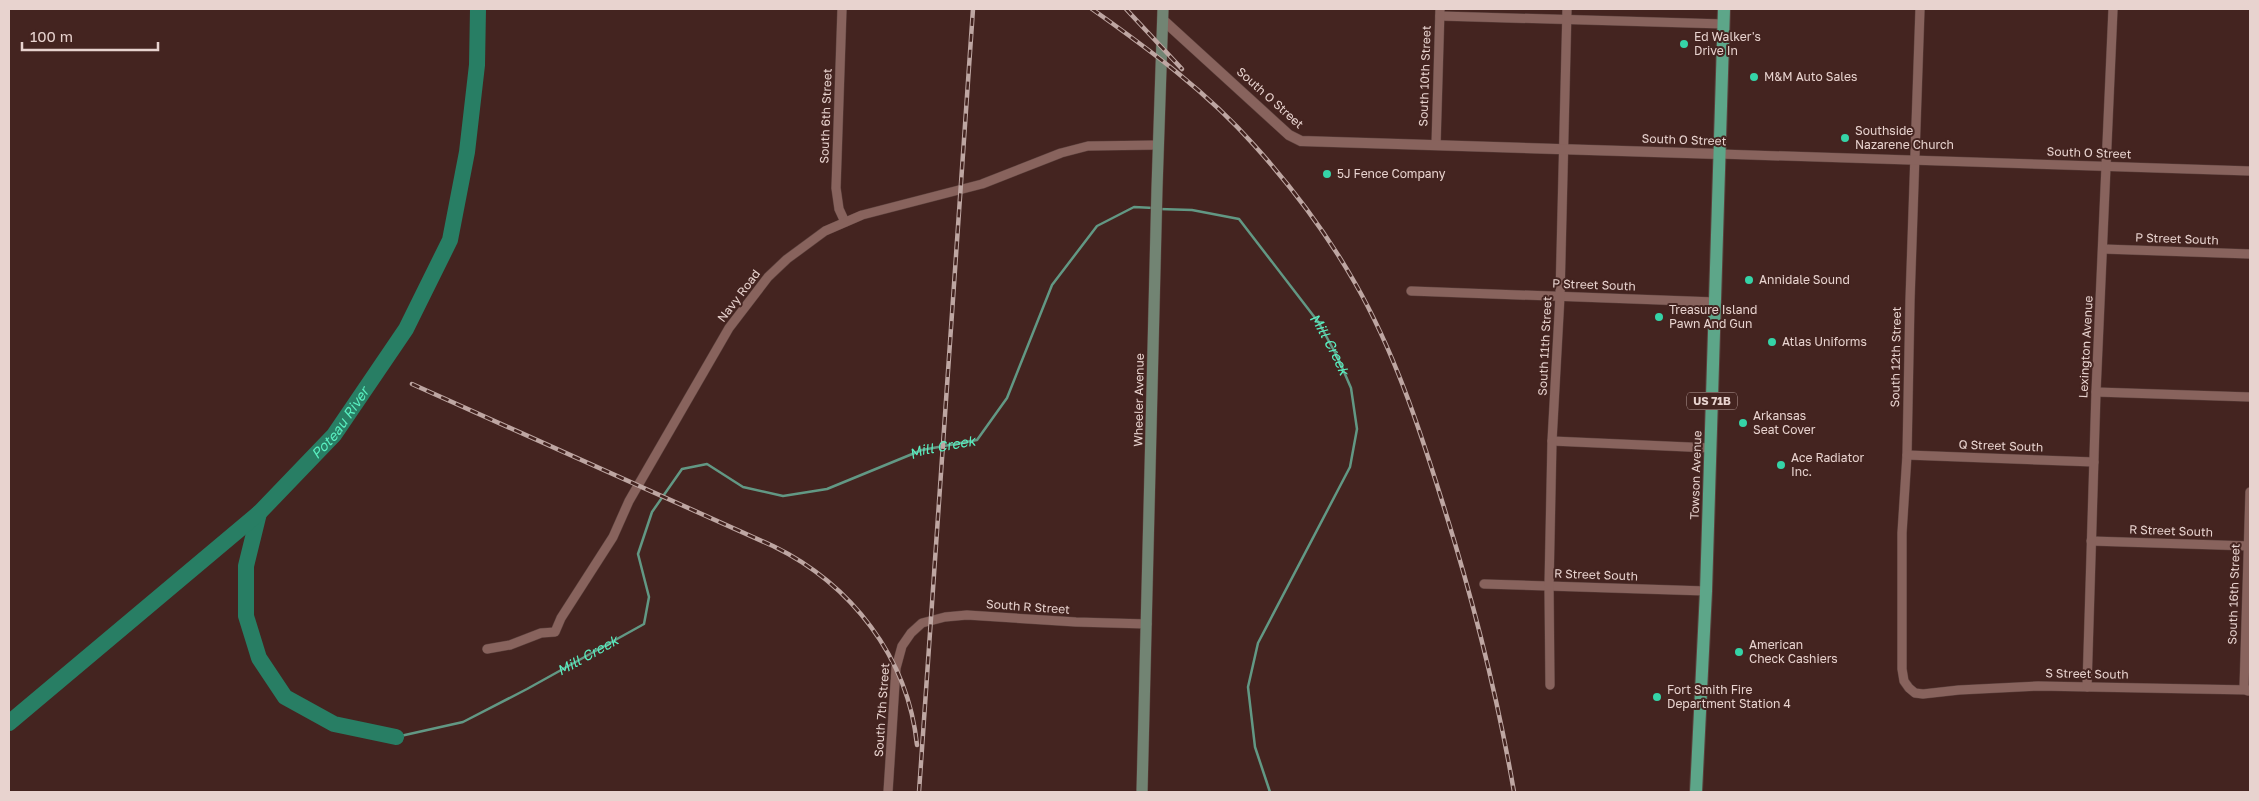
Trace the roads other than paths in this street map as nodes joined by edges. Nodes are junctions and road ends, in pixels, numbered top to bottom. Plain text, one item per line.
1 (842, 9) edge
2 (1567, 9) edge
3 (1724, 9) edge
4 (1920, 9) edge
5 (2113, 9) edge
6 (1440, 12) edge
7 (1163, 14) edge
8 (1566, 19) junction
9 (1724, 24) junction
10 (1158, 145) junction
11 (1436, 145) junction
12 (1562, 148) junction
13 (1720, 154) junction
14 (1916, 160) junction
15 (2107, 166) junction
16 (2250, 171) edge
17 (845, 222) junction
18 (2103, 249) junction
19 (2250, 254) edge
20 (1411, 291) dead end
21 (1560, 296) junction
22 (1715, 302) junction
23 (2096, 392) junction
24 (2250, 397) edge
25 (1552, 441) junction
26 (1711, 448) junction
27 (1907, 455) junction
28 (2094, 462) junction
29 (2250, 492) edge
30 (2091, 541) junction
31 (2249, 546) edge
32 (1484, 584) dead end
33 (1549, 586) junction
34 (1706, 591) junction
35 (1147, 624) junction
36 (911, 632) joint
37 (487, 649) dead end
38 (1550, 685) dead end
39 (2087, 686) junction
40 (2248, 690) edge
41 (1923, 694) joint
42 (888, 792) edge
43 (1142, 792) edge
44 (1696, 792) edge

1 - 17 street, South 6th Street
2 - 8 street, South 11th Street
3 - 9 main road, Towson Avenue / US 71B
4 - 14 street, South 12th Street
5 - 15 street, Lexington Avenue
6 - 8 street
6 - 11 street, South 10th Street
7 - 10 main road, Wheeler Avenue
7 - 11 street, South O Street
8 - 9 street
8 - 12 street, South 11th Street
9 - 13 main road, Towson Avenue / US 71B
10 - 17 street, Navy Road
10 - 35 main road, Wheeler Avenue
11 - 12 street, South O Street
12 - 13 street, South O Street
12 - 21 street, South 11th Street
13 - 14 street, South O Street
13 - 22 main road, Towson Avenue / US 71B
14 - 15 street, South O Street
14 - 27 street, South 12th Street
15 - 16 street, South O Street
15 - 18 street, Lexington Avenue
17 - 37 street, Navy Road
18 - 19 street, P Street South
18 - 23 street, Lexington Avenue
20 - 21 street, P Street South
21 - 22 street, P Street South
21 - 25 street, South 11th Street
22 - 26 main road, Towson Avenue / US 71B
23 - 24 street
23 - 28 street, Lexington Avenue
25 - 26 street
25 - 33 street, South 11th Street
26 - 34 main road, Towson Avenue / US 71B
27 - 28 street, Q Street South
27 - 41 street, South 12th Street
28 - 30 street, Lexington Avenue
29 - 31 street, South 16th Street
30 - 31 street, R Street South
30 - 39 street, Lexington Avenue
31 - 40 street, South 16th Street
32 - 33 street, R Street South
33 - 34 street, R Street South
33 - 38 street, South 11th Street
34 - 44 main road, Towson Avenue / US 71B
35 - 36 street, South R Street
35 - 43 main road, Wheeler Avenue
36 - 42 street, South 7th Street
39 - 40 street, S Street South
39 - 41 street, S Street South

